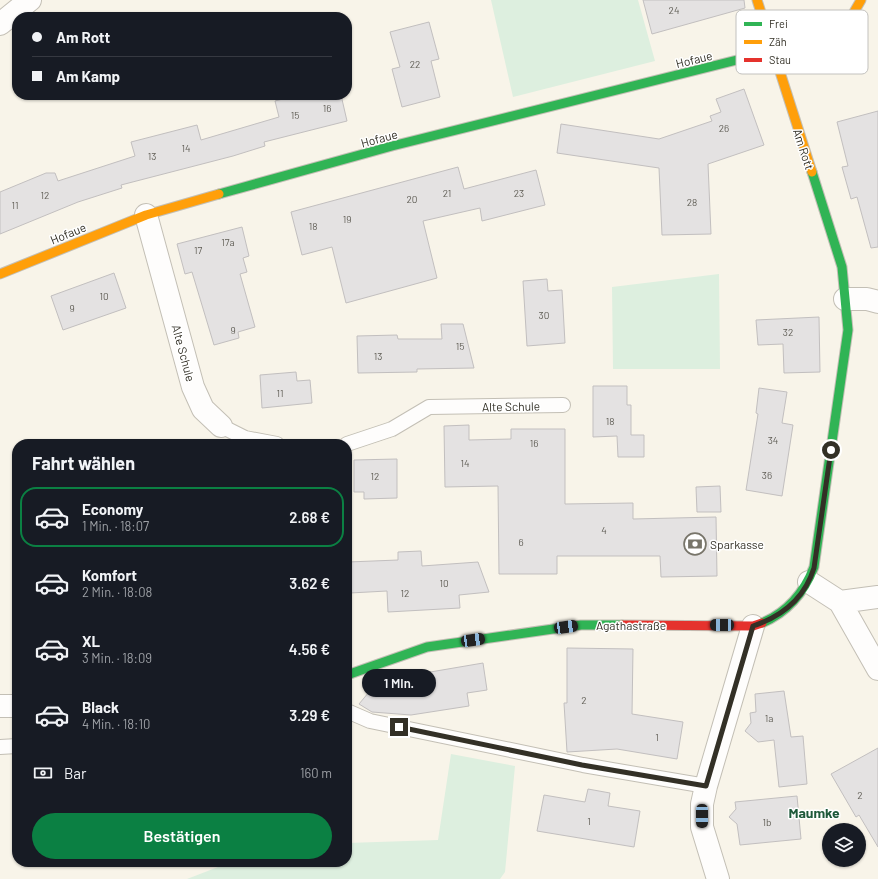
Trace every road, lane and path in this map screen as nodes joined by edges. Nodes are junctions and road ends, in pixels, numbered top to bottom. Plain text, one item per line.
1 (30, 0) edge
2 (757, 0) edge
3 (861, 0) edge
4 (760, 10) edge
5 (856, 10) edge
6 (15, 12) edge
7 (12, 14) edge
8 (0, 24) edge
9 (736, 60) edge
10 (780, 74) edge
11 (146, 215) junction
12 (0, 274) edge
13 (845, 299) junction
14 (878, 302) edge
15 (563, 405) dead end
16 (221, 426) joint
17 (250, 439) edge
18 (352, 442) edge
19 (810, 582) junction
20 (878, 597) edge
21 (840, 602) junction
22 (753, 626) junction
23 (878, 669) edge
24 (352, 673) edge
25 (0, 706) edge
26 (12, 706) edge
27 (352, 713) edge
28 (12, 746) edge
29 (0, 747) edge
30 (706, 786) junction
31 (718, 879) edge

1 - 6 street
2 - 4 street, Am Rott
3 - 5 street, Hofaue
7 - 8 street
9 - 11 street, Hofaue
10 - 13 street, Am Rott
11 - 12 street, Hofaue
11 - 16 street, Alte Schule
13 - 14 street
13 - 19 street, Am Rott
15 - 18 lane, Alte Schule
16 - 17 lane, Alte Schule
19 - 21 street
19 - 22 street, Agathastraße
20 - 21 street
21 - 23 street
22 - 24 street, Agathastraße
22 - 30 street
25 - 26 street
27 - 30 lane
28 - 29 lane
30 - 31 street

